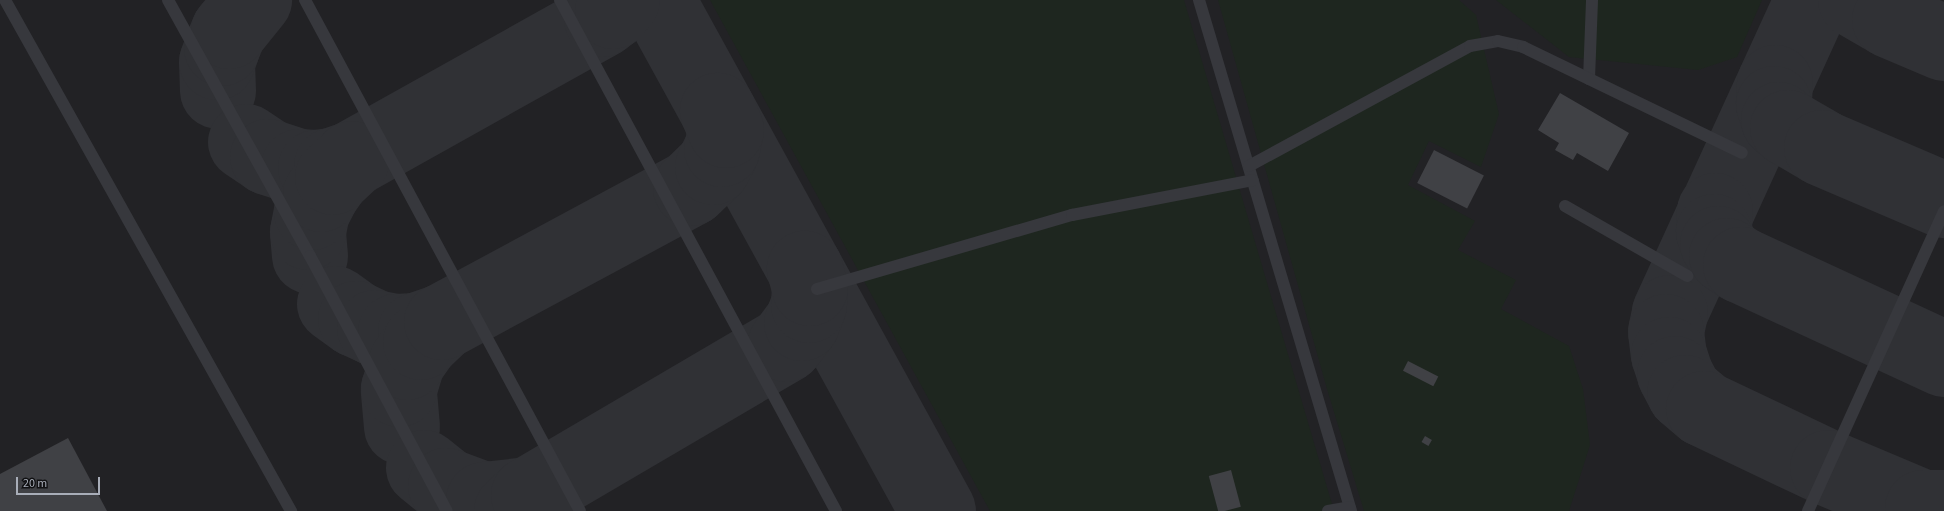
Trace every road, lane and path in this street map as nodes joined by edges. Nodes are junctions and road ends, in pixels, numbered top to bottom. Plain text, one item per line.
1 (168, 0) edge
2 (305, 0) edge
3 (560, 0) edge
4 (1199, 0) edge
5 (1592, 0) edge
6 (5, 4) edge
7 (1589, 79) junction
8 (1742, 153) dead end
9 (1248, 166) junction
10 (1253, 180) junction
11 (1565, 206) dead end
12 (1944, 211) edge
13 (1687, 276) dead end
14 (817, 289) dead end
15 (1351, 509) edge
16 (291, 511) edge
17 (447, 511) edge
18 (580, 511) edge
19 (836, 511) edge
20 (1328, 511) edge
21 (1808, 511) edge

1 - 17 lane
2 - 18 lane
3 - 19 lane
4 - 9 lane
5 - 7 lane
6 - 16 lane
7 - 8 lane
7 - 9 lane
9 - 10 lane
10 - 14 lane
10 - 15 lane
11 - 13 lane
12 - 21 lane
15 - 20 lane

